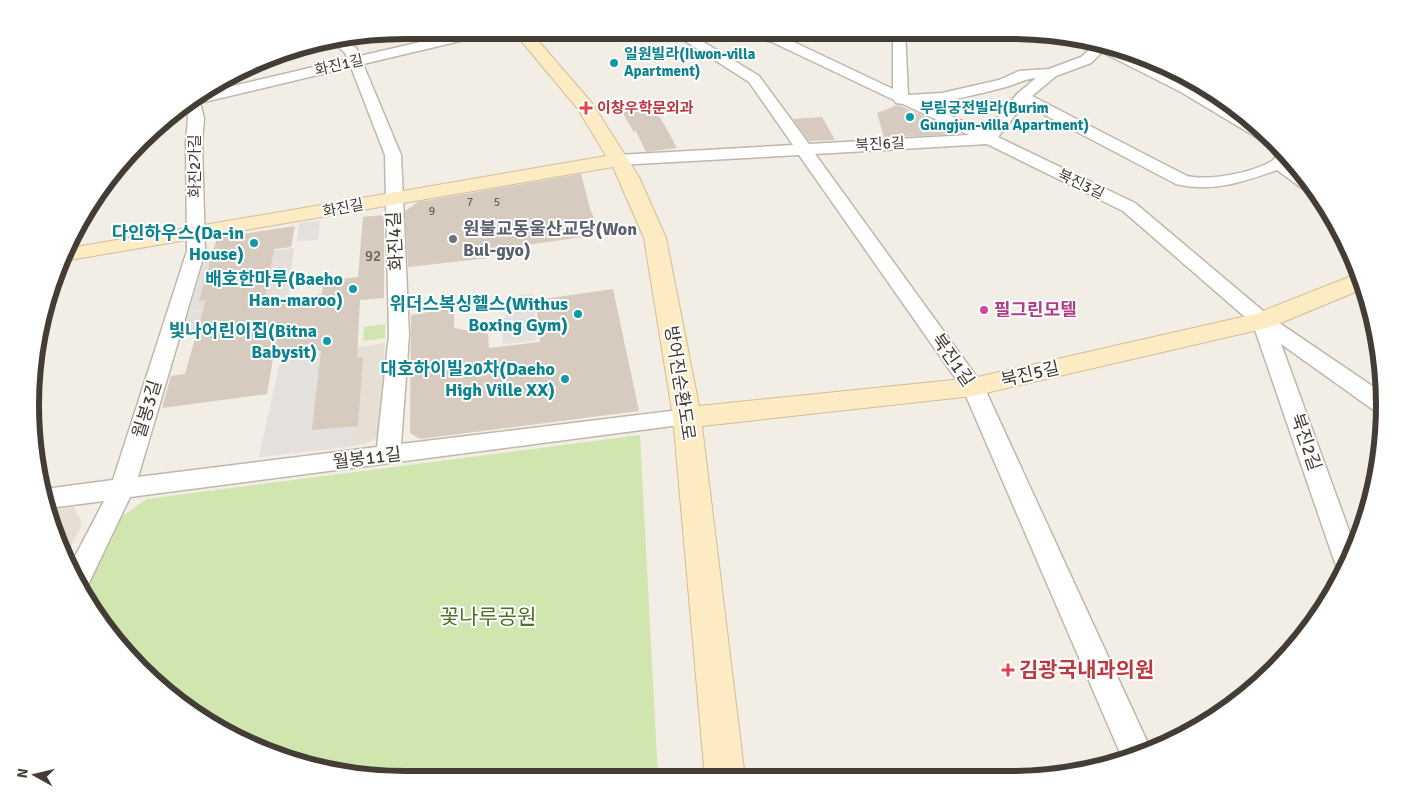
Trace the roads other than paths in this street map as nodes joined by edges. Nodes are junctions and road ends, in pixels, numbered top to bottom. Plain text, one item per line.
1 (451, 39) edge
2 (528, 39) edge
3 (689, 39) edge
4 (776, 39) edge
5 (899, 39) edge
6 (343, 44) edge
7 (1096, 49) edge
8 (1123, 56) edge
9 (355, 62) junction
10 (1051, 73) junction
11 (209, 96) edge
12 (1022, 97) junction
13 (902, 100) junction
14 (193, 106) edge
15 (1242, 122) edge
16 (989, 139) junction
17 (803, 148) junction
18 (1281, 159) edge
19 (618, 160) junction
20 (393, 199) junction
21 (195, 234) junction
22 (72, 254) edge
23 (1355, 283) edge
24 (1262, 320) junction
25 (973, 387) junction
26 (1376, 400) edge
27 (687, 417) junction
28 (388, 455) junction
29 (122, 488) junction
30 (50, 498) edge
31 (1344, 553) edge
32 (80, 572) edge
33 (1135, 749) edge
34 (724, 771) edge

1 - 9 street, 화진1길
2 - 19 street, 방어진순환도로
3 - 17 street, 북진1길
4 - 13 street, 북진3길
5 - 13 street
6 - 9 street, 화진4길
7 - 10 street
8 - 15 street
9 - 11 street, 화진1길
9 - 20 street, 화진4길
10 - 12 street
10 - 13 street
12 - 16 street
12 - 18 street
13 - 16 street, 북진3길
14 - 21 street, 화진2가길
16 - 17 street, 북진6길
16 - 24 street, 북진3길
17 - 19 street, 북진6길
17 - 25 street, 북진1길
19 - 20 street, 화진길
19 - 27 street, 방어진순환도로
20 - 21 street, 화진길
20 - 28 street, 화진4길
21 - 22 street, 화진길
21 - 29 street, 월봉3길
23 - 24 street, 북진5길
24 - 25 street, 북진5길
24 - 26 street, 북진3길
24 - 31 street, 북진2길
25 - 27 street, 북진5길
25 - 33 street, 북진1길
27 - 28 street, 월봉11길
27 - 34 street, 방어진순환도로
28 - 29 street, 월봉11길
29 - 30 street, 월봉11길
29 - 32 street, 월봉3길

